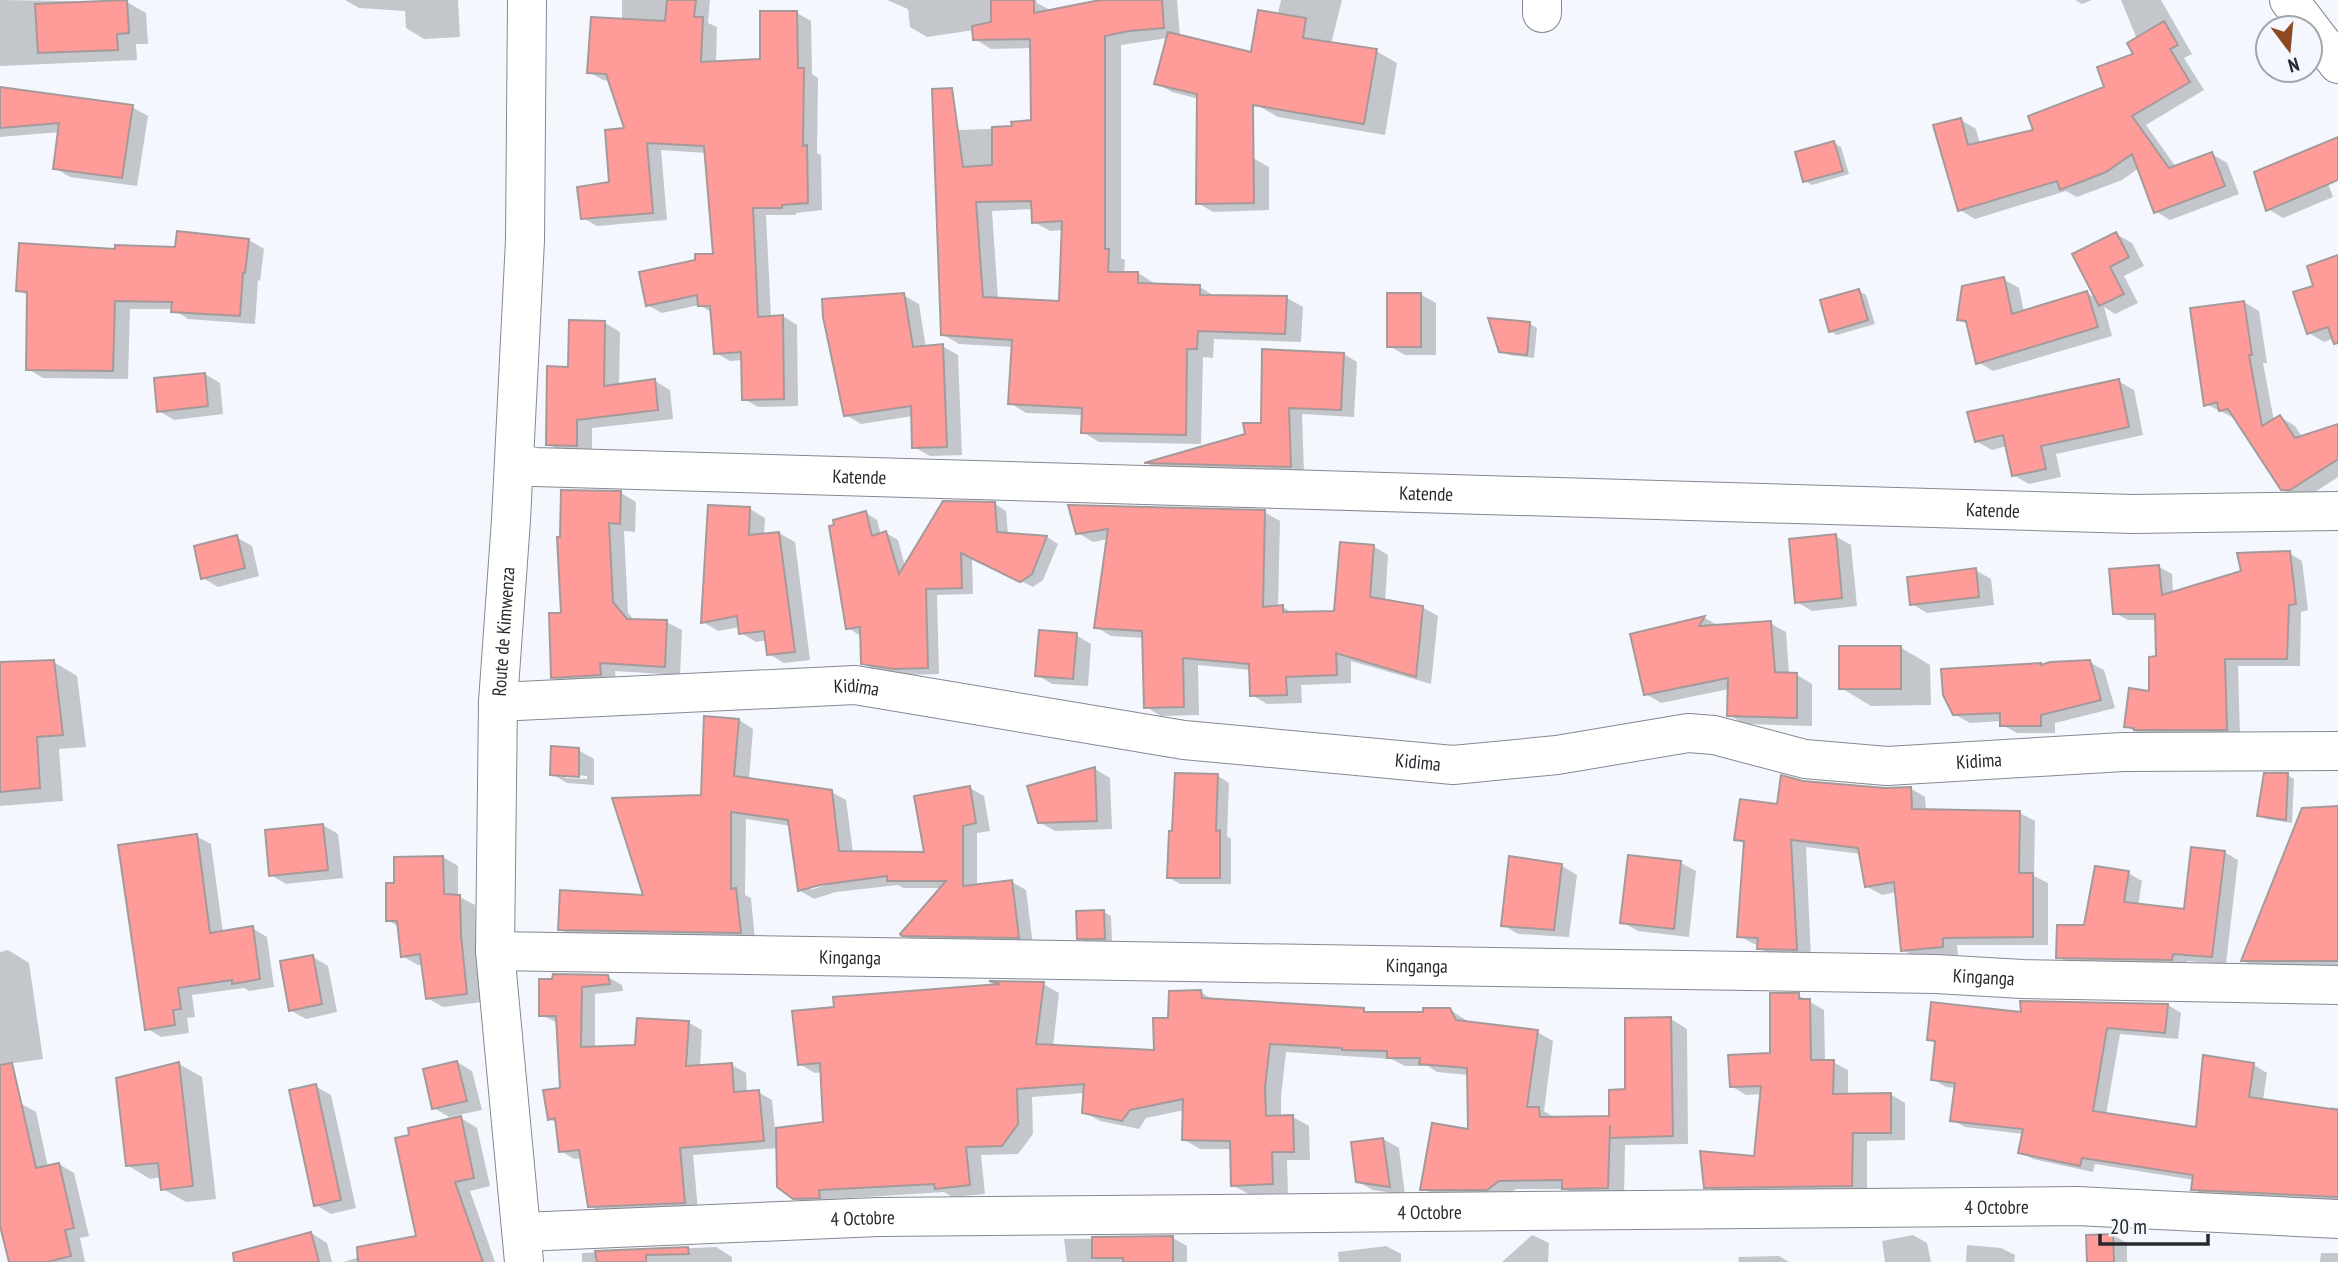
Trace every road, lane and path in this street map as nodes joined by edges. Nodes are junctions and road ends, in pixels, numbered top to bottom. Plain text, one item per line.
1 (527, 0) edge
2 (2289, 0) edge
3 (2338, 64) edge
4 (514, 463) junction
5 (2338, 511) edge
6 (498, 702) junction
7 (2338, 751) edge
8 (495, 951) junction
9 (2338, 985) edge
10 (2338, 1219) edge
11 (523, 1247) edge

1 - 4 street, Route de Kimwenza
2 - 3 street
4 - 5 street, Katende
4 - 6 street, Route de Kimwenza
6 - 7 street, Kidima
6 - 8 street, Route de Kimwenza
8 - 9 street, Kinganga
8 - 11 street, Route de Kimwenza
10 - 11 street, 4 Octobre

